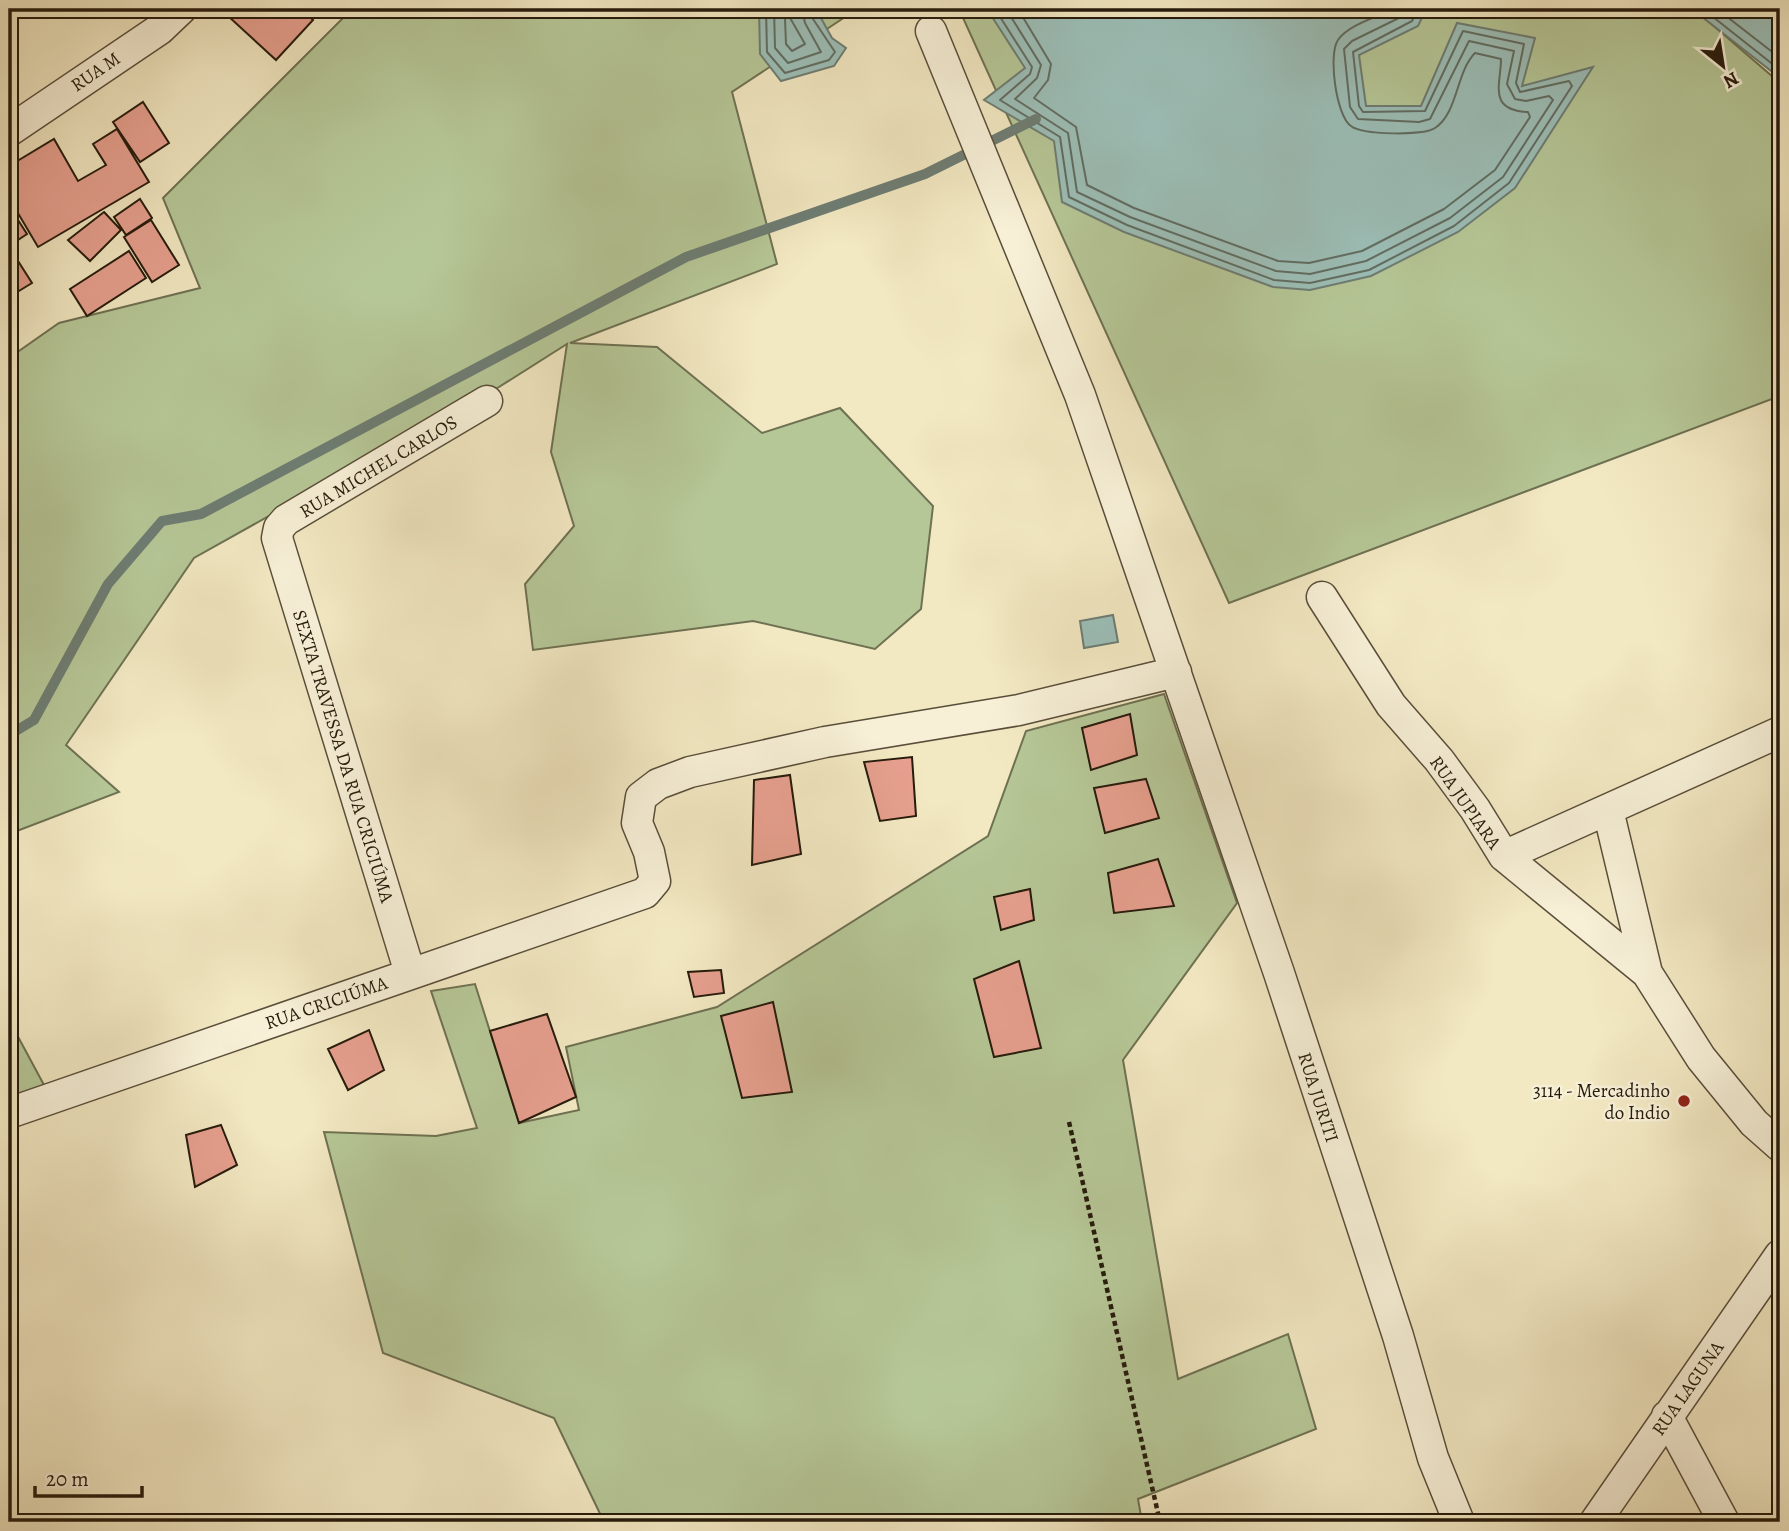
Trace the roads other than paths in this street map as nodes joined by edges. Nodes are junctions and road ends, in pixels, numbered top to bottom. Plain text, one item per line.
1 (181, 9) edge
2 (931, 31) dead end
3 (9, 131) edge
4 (487, 401) dead end
5 (277, 538) joint
6 (1322, 597) dead end
7 (1177, 672) junction
8 (1780, 732) edge
9 (1608, 810) junction
10 (1504, 856) junction
11 (1647, 972) junction
12 (410, 973) junction
13 (9, 1113) edge
14 (1780, 1146) edge
15 (1780, 1255) edge
16 (1667, 1416) junction
17 (1459, 1522) edge
18 (1595, 1522) edge
19 (1724, 1522) edge

1 - 3 street, RUA M
2 - 7 street, RUA JURITI
4 - 5 street, RUA MICHEL CARLOS
5 - 12 street, SEXTA TRAVESSA DA RUA CRICIÚMA
6 - 10 street, RUA JUPIARA
7 - 12 street, RUA CRICIÚMA
7 - 17 street, RUA JURITI
8 - 9 street
9 - 10 street
9 - 11 street, RUA JUPIARA
10 - 11 street, RUA JUPIARA
11 - 14 street, RUA JUPIARA
12 - 13 street, RUA CRICIÚMA
15 - 16 street, RUA LAGUNA
16 - 18 street, RUA LAGUNA
16 - 19 street

